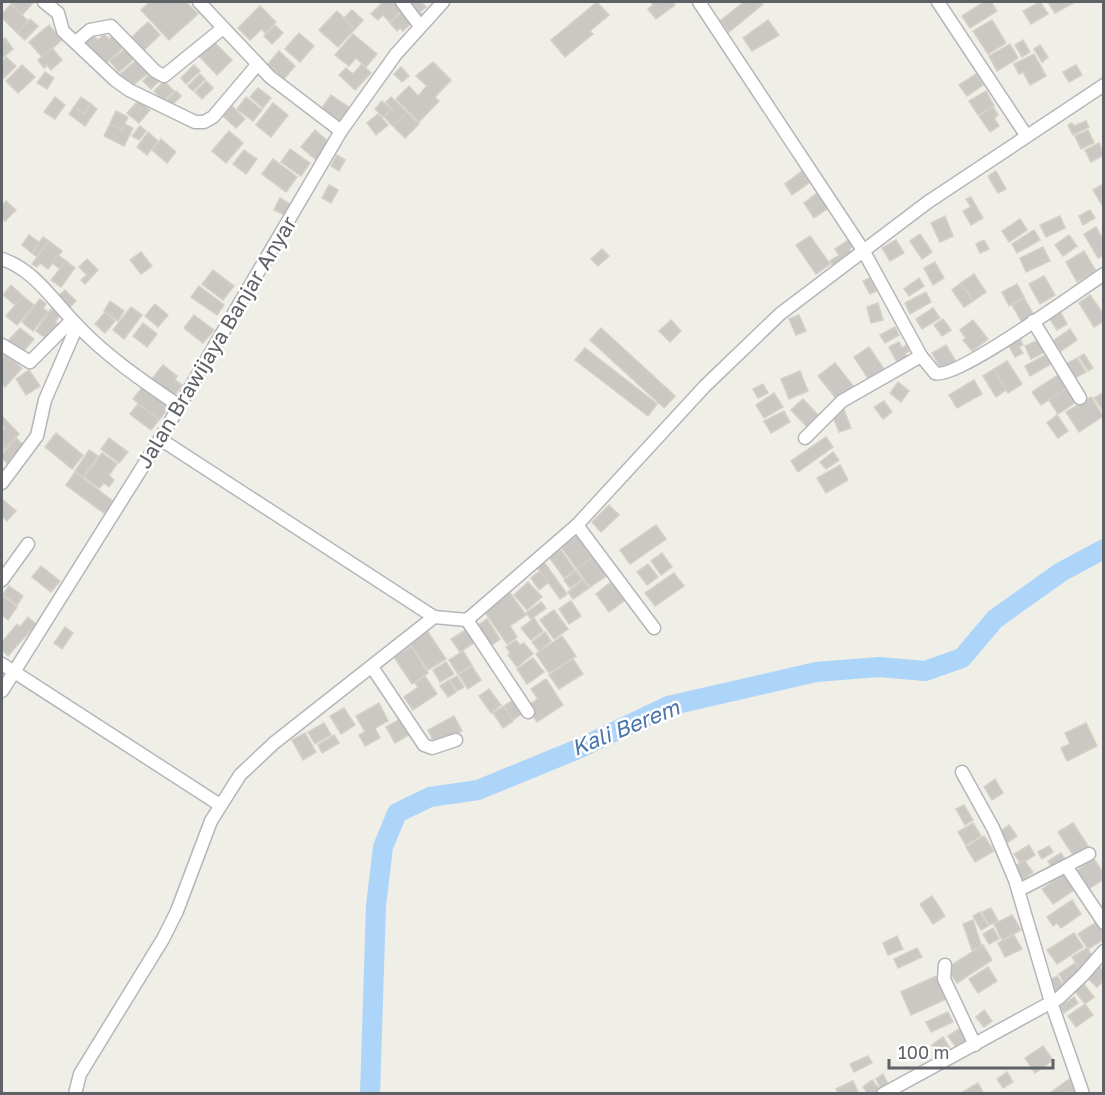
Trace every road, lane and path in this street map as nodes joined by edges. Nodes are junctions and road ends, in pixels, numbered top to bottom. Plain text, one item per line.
1 (44, 2) edge
2 (199, 2) edge
3 (402, 2) edge
4 (443, 2) edge
5 (699, 2) edge
6 (938, 2) edge
7 (420, 26) junction
8 (223, 28) junction
9 (76, 42) junction
10 (256, 65) junction
11 (1104, 85) edge
12 (341, 131) junction
13 (1026, 135) junction
14 (863, 249) junction
15 (2, 259) edge
16 (1104, 274) edge
17 (1033, 321) junction
18 (75, 323) junction
19 (2, 345) edge
20 (921, 356) junction
21 (1080, 398) dead end
22 (178, 405) junction
23 (805, 438) dead end
24 (160, 439) junction
25 (4, 475) edge
26 (577, 525) junction
27 (28, 544) dead end
28 (2, 580) edge
29 (434, 617) junction
30 (467, 620) junction
31 (654, 627) dead end
32 (2, 664) edge
33 (372, 667) junction
34 (14, 674) junction
35 (2, 691) edge
36 (528, 712) dead end
37 (456, 740) dead end
38 (962, 772) dead end
39 (220, 805) junction
40 (1089, 854) dead end
41 (1065, 866) junction
42 (1019, 890) junction
43 (1104, 924) edge
44 (1104, 951) edge
45 (945, 965) dead end
46 (1052, 1002) junction
47 (975, 1045) junction
48 (75, 1094) edge
49 (883, 1094) edge
50 (1083, 1094) edge

1 - 9 street
2 - 8 street
3 - 7 street
4 - 7 street, Jalan Brawijaya Banjar Anyar
5 - 14 street
6 - 13 street
7 - 12 street, Jalan Brawijaya Banjar Anyar
8 - 9 street
8 - 10 street
9 - 10 street
10 - 12 street
11 - 13 street
12 - 22 street, Jalan Brawijaya Banjar Anyar
13 - 14 street
14 - 20 street
14 - 26 street
15 - 18 street
16 - 17 street
17 - 20 street
17 - 21 street
18 - 19 street
18 - 22 street
18 - 25 street
20 - 23 street
22 - 24 street, Jalan Brawijaya Banjar Anyar
24 - 29 street
24 - 34 street, Jalan Brawijaya Banjar Anyar
26 - 30 street
26 - 31 street
27 - 28 street
29 - 30 street
29 - 33 street
30 - 36 street
32 - 34 street
33 - 37 street
33 - 39 street
34 - 35 street, Jalan Brawijaya Banjar Anyar
34 - 39 street
38 - 42 street
39 - 48 street
40 - 41 street
41 - 42 street
41 - 43 street
42 - 46 street
44 - 46 street
45 - 47 street
46 - 47 street
46 - 50 street
47 - 49 street

